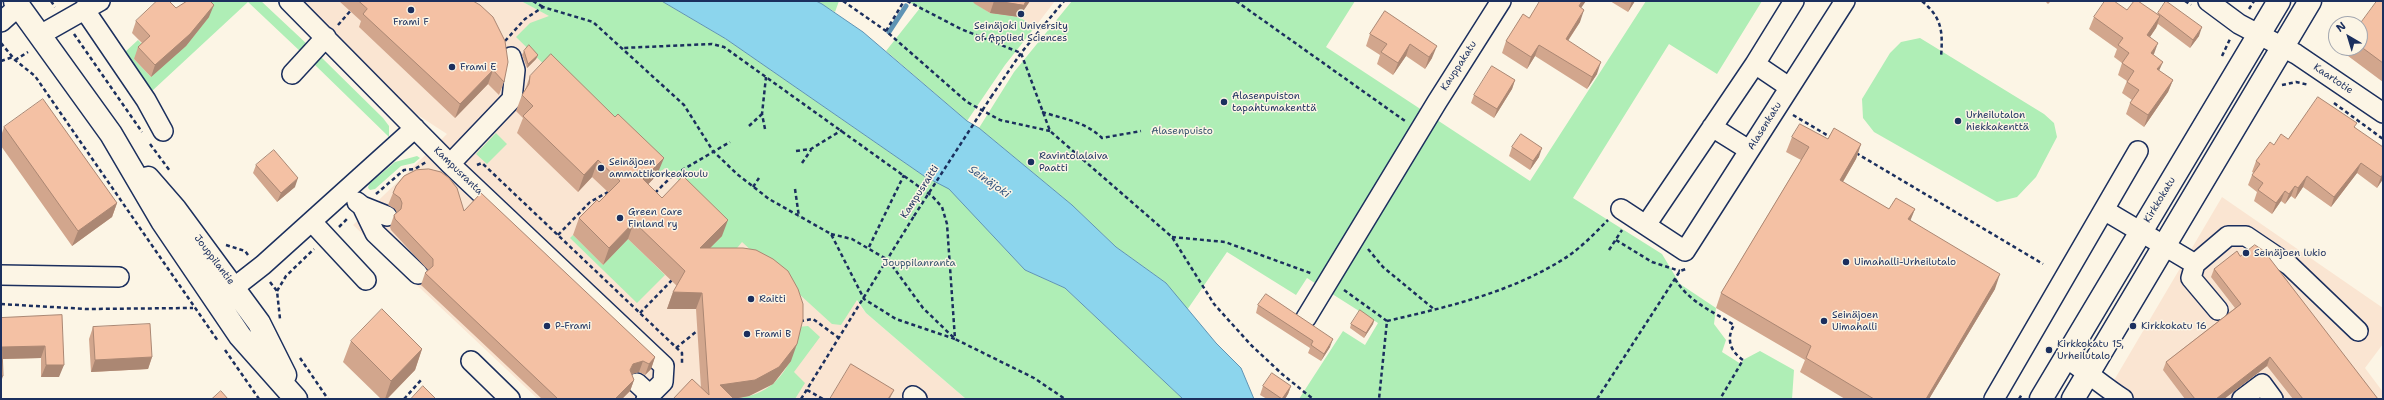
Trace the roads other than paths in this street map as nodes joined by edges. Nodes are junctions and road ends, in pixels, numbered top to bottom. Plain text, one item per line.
1 (289, 1) edge
2 (1501, 1) edge
3 (1794, 1) edge
4 (1845, 1) edge
5 (2208, 1) edge
6 (2278, 1) edge
7 (2310, 1) edge
8 (17, 4) edge
9 (92, 5) edge
10 (1, 22) edge
11 (331, 32) junction
12 (2260, 35) junction
13 (34, 43) junction
14 (2283, 46) junction
15 (508, 49) edge
16 (1755, 64) junction
17 (292, 74) dead end
18 (1790, 88) junction
19 (2383, 113) edge
20 (1712, 127) junction
21 (415, 128) junction
22 (111, 134) junction
23 (155, 135) road end
24 (1749, 150) junction
25 (2138, 151) dead end
26 (450, 164) junction
27 (346, 192) junction
28 (362, 206) junction
29 (2104, 210) junction
30 (387, 216) dead end
31 (312, 222) junction
32 (2141, 231) junction
33 (2164, 245) junction
34 (2195, 264) junction
35 (418, 274) dead end
36 (1, 275) edge
37 (119, 277) dead end
38 (366, 280) dead end
39 (235, 288) junction
40 (217, 302) junction
41 (2218, 310) dead end
42 (1306, 318) dead end
43 (2358, 331) dead end
44 (2066, 358) junction
45 (471, 361) dead end
46 (2089, 372) junction
47 (644, 392) edge
48 (296, 399) edge
49 (510, 399) edge
50 (1994, 399) edge
51 (2041, 399) edge
52 (2073, 399) edge
53 (2123, 399) edge
54 (2242, 399) edge
55 (2273, 399) edge

1 - 11 street, Kampusranta
2 - 42 street, Kauppakatu
3 - 16 street
4 - 18 street, Alasenkatu
5 - 12 street, Kaartotie
6 - 12 main road, Kirkkokatu
7 - 14 main road
8 - 10 street
8 - 13 main road, Jouppilantie
9 - 13 street
9 - 23 street
11 - 17 street
11 - 21 street, Kampusranta
12 - 14 street, Kaartotie
12 - 32 main road, Kirkkokatu
13 - 22 main road, Jouppilantie
14 - 19 street, Kaartotie
14 - 33 main road
15 - 26 street
16 - 18 street
16 - 20 street
18 - 24 street, Alasenkatu
20 - 24 street
20 - 24 street, Alasenkatu
21 - 26 street, Kampusranta
21 - 27 street
22 - 39 main road, Jouppilantie
22 - 40 main road, Jouppilantie
25 - 29 street
26 - 47 street, Kampusranta
27 - 28 street
27 - 31 street
28 - 30 street
28 - 35 street
29 - 32 street
29 - 50 street
31 - 38 street
31 - 39 street
32 - 33 street
32 - 44 main road, Kirkkokatu
33 - 34 street
33 - 46 main road
34 - 41 street
34 - 43 street
36 - 37 street
39 - 40 street
39 - 48 main road, Jouppilantie
40 - 48 main road, Jouppilantie
44 - 46 street
44 - 51 main road, Kirkkokatu
45 - 49 street
46 - 52 main road
46 - 53 street
54 - 55 street

